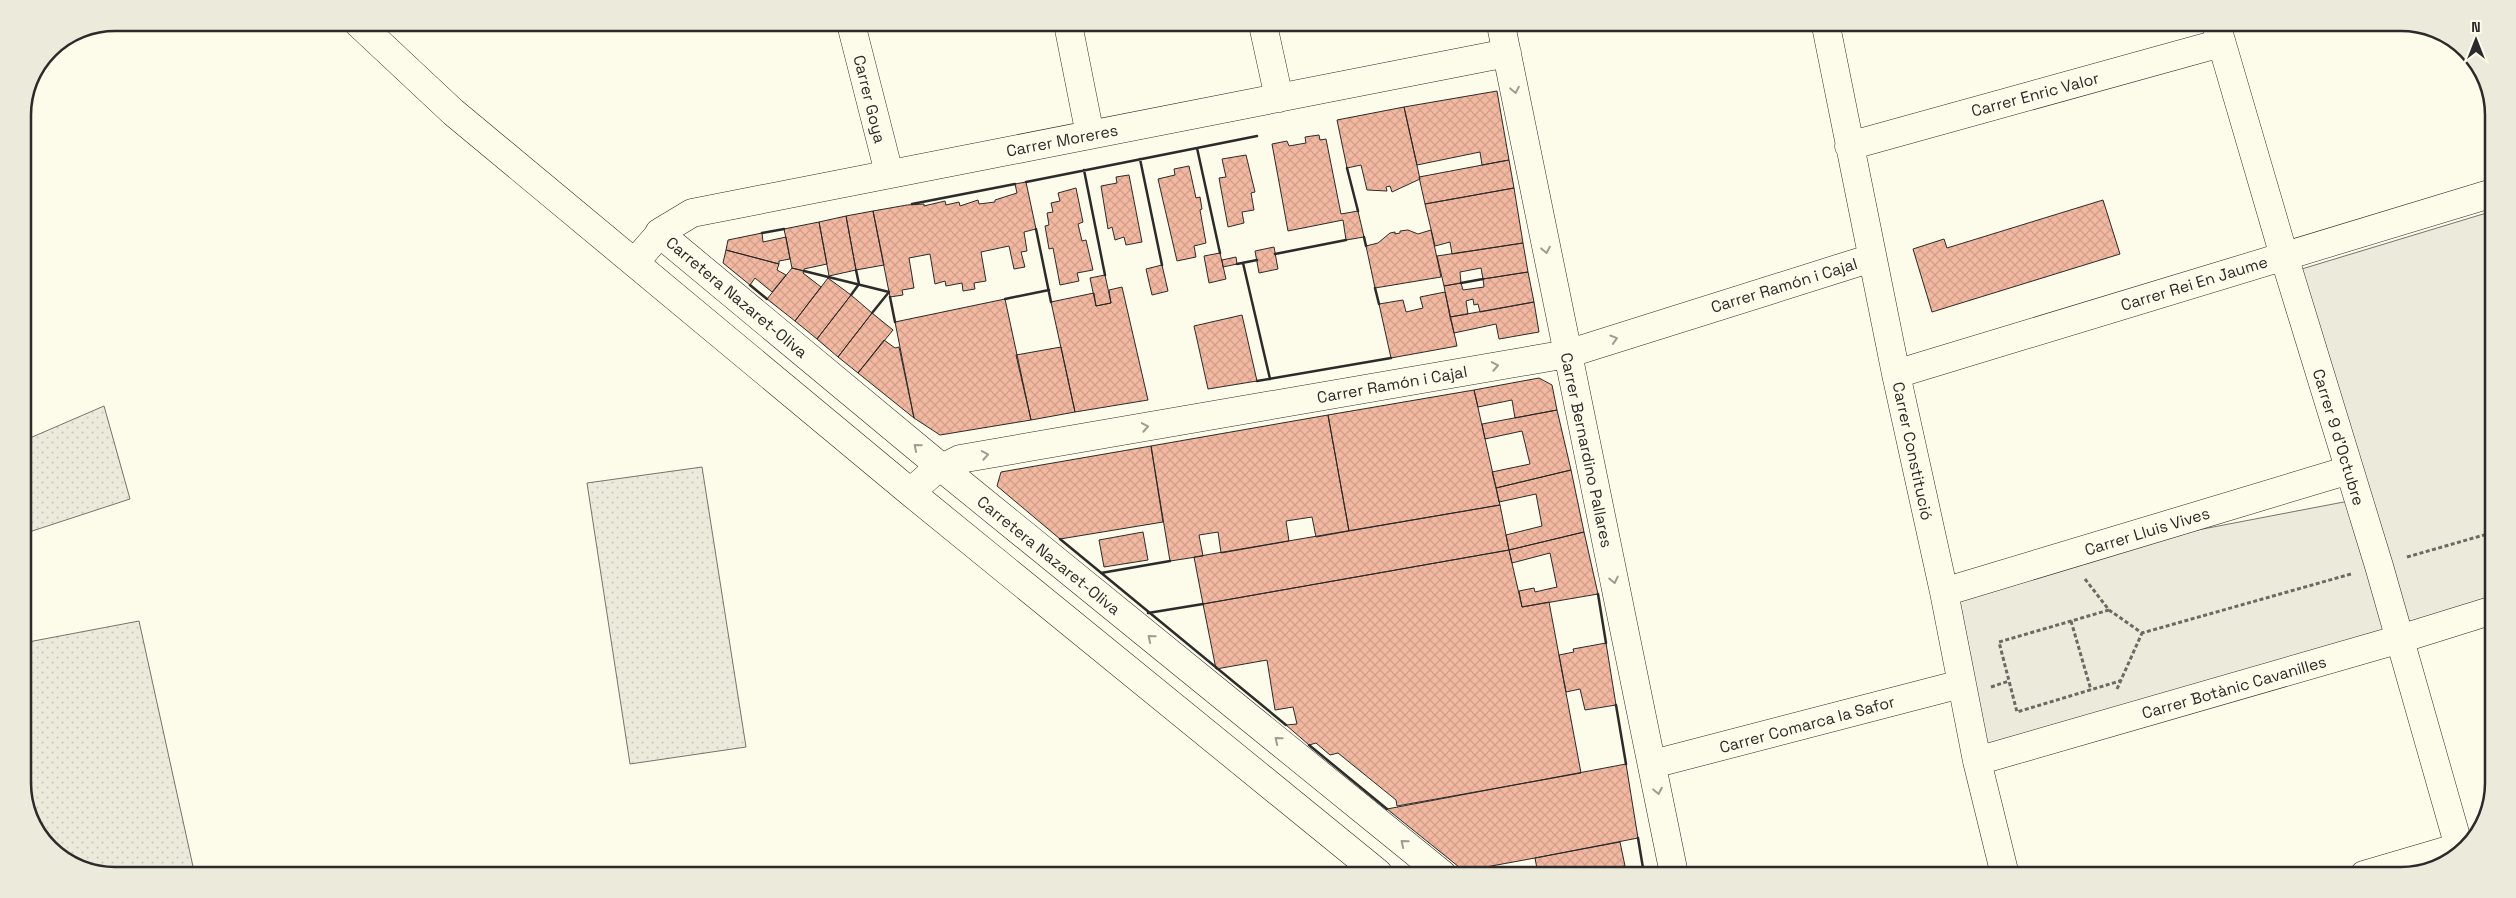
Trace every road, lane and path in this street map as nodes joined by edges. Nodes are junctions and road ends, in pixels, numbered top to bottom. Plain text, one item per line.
1 (367, 31) edge
2 (854, 31) edge
3 (1069, 31) edge
4 (1263, 31) edge
5 (1502, 31) edge
6 (1827, 31) edge
7 (2219, 35) edge
8 (1507, 53) junction
9 (1279, 98) junction
10 (1090, 135) junction
11 (1849, 146) junction
12 (889, 174) junction
13 (2485, 196) edge
14 (660, 234) junction
15 (2284, 256) junction
16 (1872, 258) junction
17 (636, 262) junction
18 (1567, 354) junction
19 (1896, 374) junction
20 (942, 468) junction
21 (2349, 470) junction
22 (912, 491) junction
23 (2485, 534) edge
24 (2066, 555) junction
25 (2379, 566) junction
26 (1944, 592) junction
27 (2109, 610) junction
28 (2485, 613) edge
29 (2071, 621) junction
30 (2142, 633) junction
31 (2400, 640) junction
32 (2120, 681) junction
33 (1961, 684) junction
34 (2090, 690) junction
35 (2114, 697) dead end
36 (1977, 761) junction
37 (1653, 764) junction
38 (2461, 841) edge
39 (2453, 849) edge
40 (1371, 867) edge
41 (1433, 867) edge
42 (1673, 867) edge
43 (2003, 867) edge
44 (2391, 867) edge

1 - 17 street
2 - 12 street, Carrer Goya
3 - 10 street
4 - 9 street
5 - 8 street, Carrer Bernardino Pallares
6 - 11 street, Carrer Constitució
7 - 11 street, Carrer Enric Valor
7 - 15 street, Carrer 9 d'Octubre
8 - 9 street, Carrer Moreres
8 -> 18 street, Carrer Bernardino Pallares
9 - 10 street, Carrer Moreres
10 - 12 street, Carrer Moreres
11 - 16 street, Carrer Constitució
12 - 14 street, Carrer Moreres
13 - 15 street, Carrer Rei En Jaume
14 - 17 street, Carrer Moreres
20 -> 14 street, Carretera Nazaret-Oliva
15 - 19 street, Carrer Rei En Jaume
15 - 21 street, Carrer 9 d'Octubre
18 -> 16 street, Carrer Ramón i Cajal
16 - 19 street, Carrer Constitució
17 - 22 street
20 -> 18 street, Carrer Ramón i Cajal
18 -> 37 street, Carrer Bernardino Pallares
19 - 26 street, Carrer Constitució
20 - 22 street, Carrer Ramón i Cajal
41 -> 20 street, Carretera Nazaret-Oliva
21 - 24 street, Carrer Lluis Vives
21 - 25 street, Carrer 9 d'Octubre
22 - 40 street
23 - 25 path
24 - 26 street, Carrer Lluis Vives
24 - 27 path
25 - 30 path
25 - 31 street, Carrer 9 d'Octubre
26 - 33 street, Carrer Constitució
27 - 29 path
27 - 30 path
28 - 31 street, Carrer Botànic Cavanilles
29 - 34 path
29 - 34 path
30 - 32 path
31 - 36 street, Carrer Botànic Cavanilles
31 - 38 street, Carrer 9 d'Octubre
32 - 34 path
32 - 35 path
33 - 36 street, Carrer Constitució
33 - 37 street, Carrer Comarca la Safor
36 - 43 street, Carrer Constitució
37 -> 42 street, Carrer Bernardino Pallares
39 - 44 street

